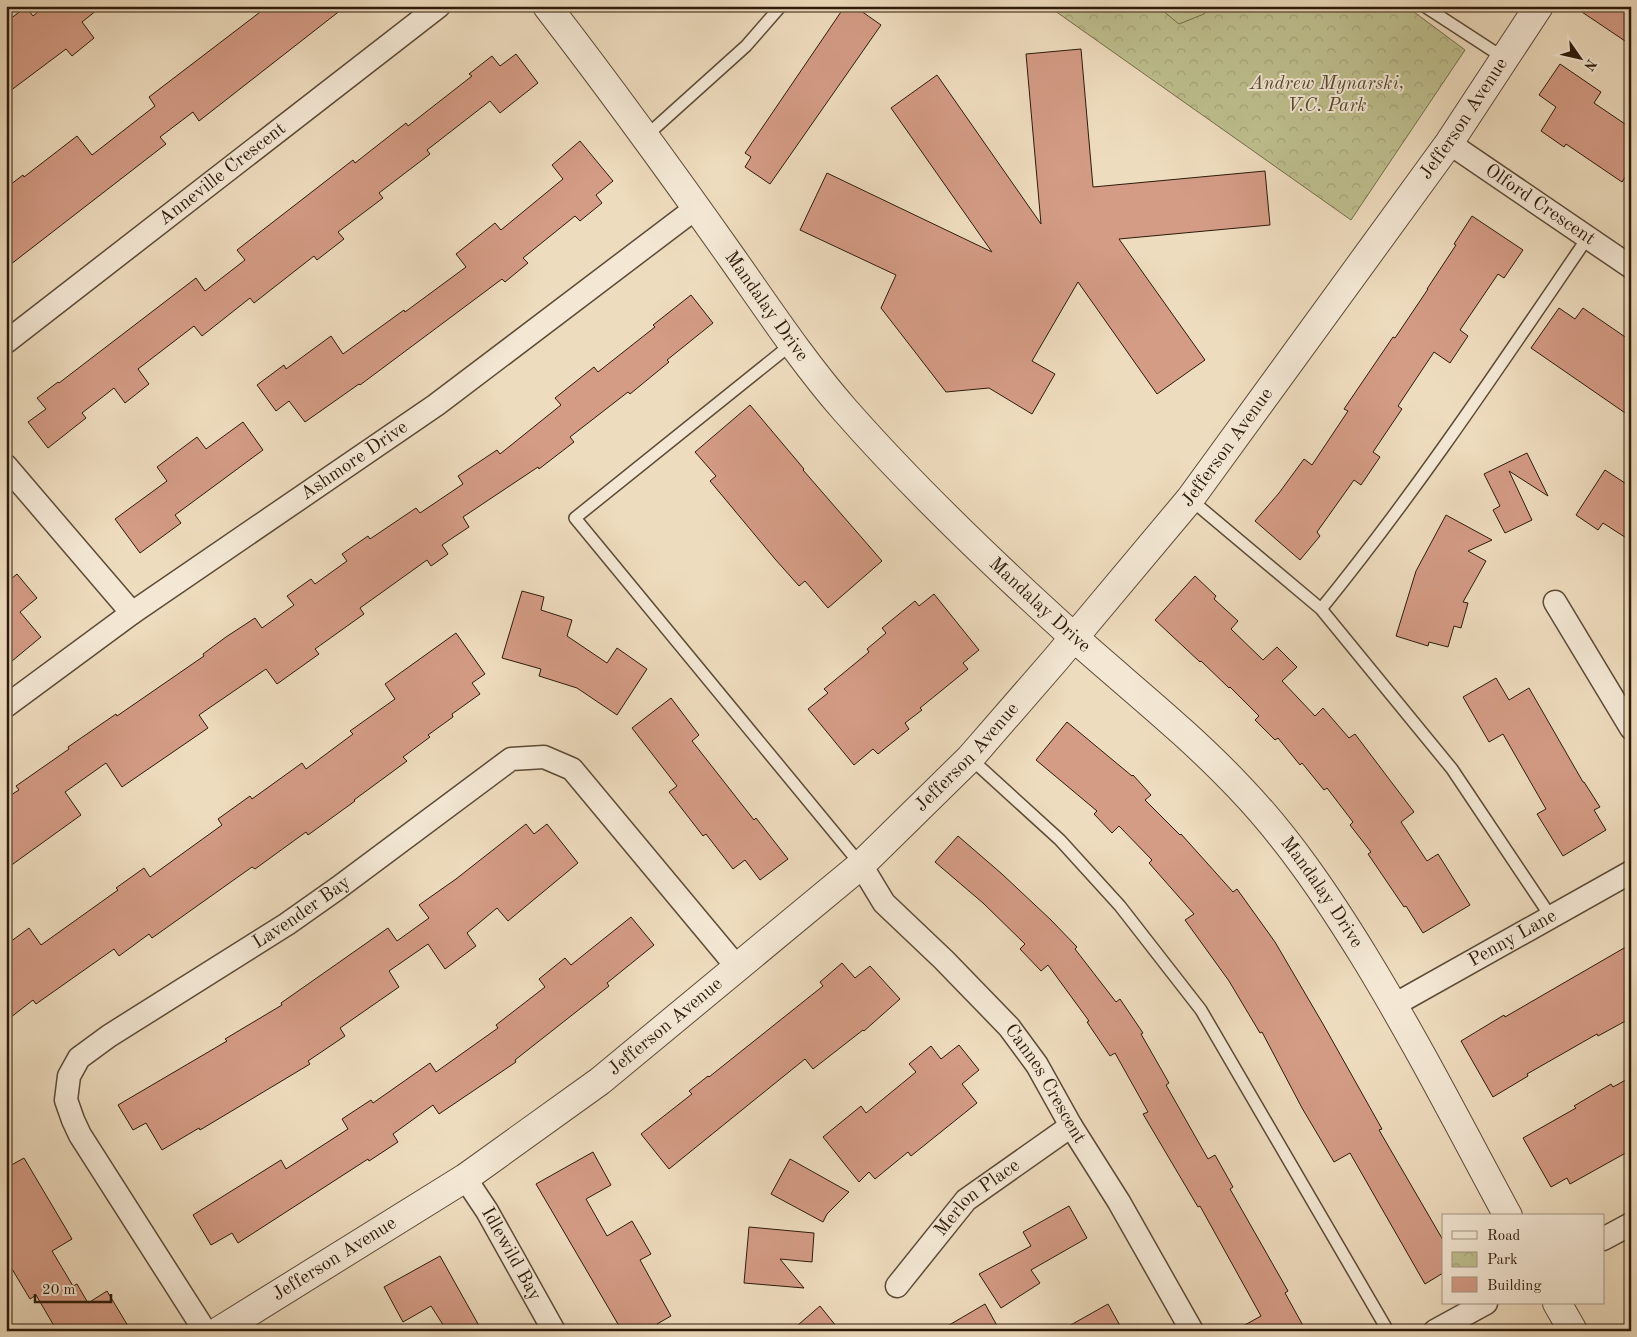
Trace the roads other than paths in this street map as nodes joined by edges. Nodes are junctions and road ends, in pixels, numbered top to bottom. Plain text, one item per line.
1 (439, 6) edge
2 (547, 6) edge
3 (781, 6) edge
4 (1424, 6) edge
5 (1539, 6) edge
6 (1504, 58) junction
7 (646, 136) junction
8 (1449, 143) junction
9 (696, 208) junction
10 (1588, 237) junction
11 (1631, 267) edge
12 (6, 342) edge
13 (793, 343) junction
14 (6, 466) edge
15 (1190, 499) junction
16 (1554, 602) dead end
17 (1320, 609) junction
18 (132, 613) junction
19 (1075, 637) junction
20 (6, 706) edge
21 (1631, 728) edge
22 (970, 758) junction
23 (861, 864) junction
24 (1631, 872) edge
25 (1551, 917) junction
26 (737, 967) junction
27 (1394, 1005) junction
28 (1071, 1126) junction
29 (465, 1178) junction
30 (1507, 1214) edge
31 (1631, 1224) edge
32 (1604, 1238) edge
33 (897, 1286) dead end
34 (1484, 1304) edge
35 (1558, 1304) edge
36 (205, 1331) edge
37 (219, 1331) edge
38 (554, 1331) edge
39 (1192, 1331) edge
40 (1388, 1331) edge
41 (1435, 1331) edge
42 (1573, 1331) edge

1 - 12 street, Anneville Crescent
2 - 7 street, Mandalay Drive
3 - 7 lane
4 - 6 lane
5 - 6 street, Jefferson Avenue
6 - 8 street, Jefferson Avenue
7 - 9 street, Mandalay Drive
8 - 10 street, Olford Crescent
8 - 15 street, Jefferson Avenue
9 - 13 street, Mandalay Drive
9 - 18 street, Ashmore Drive
10 - 11 street, Olford Crescent
10 - 17 lane
13 - 19 street, Mandalay Drive
13 - 23 lane
14 - 18 street
15 - 17 lane
15 - 19 street, Jefferson Avenue
16 - 21 street
17 - 25 lane
18 - 20 street, Ashmore Drive
19 - 22 street, Jefferson Avenue
19 - 27 street, Mandalay Drive
22 - 23 street, Jefferson Avenue
22 - 40 lane
23 - 26 street, Jefferson Avenue
23 - 28 street, Cannes Crescent
24 - 25 street, Penny Lane
25 - 27 street, Penny Lane
26 - 29 street, Jefferson Avenue
26 - 36 street, Lavender Bay
27 - 30 street, Mandalay Drive
28 - 33 street, Merlon Place
28 - 39 street, Cannes Crescent
29 - 37 street, Jefferson Avenue
29 - 38 street, Idlewild Bay
31 - 32 street
34 - 41 street
35 - 42 street

